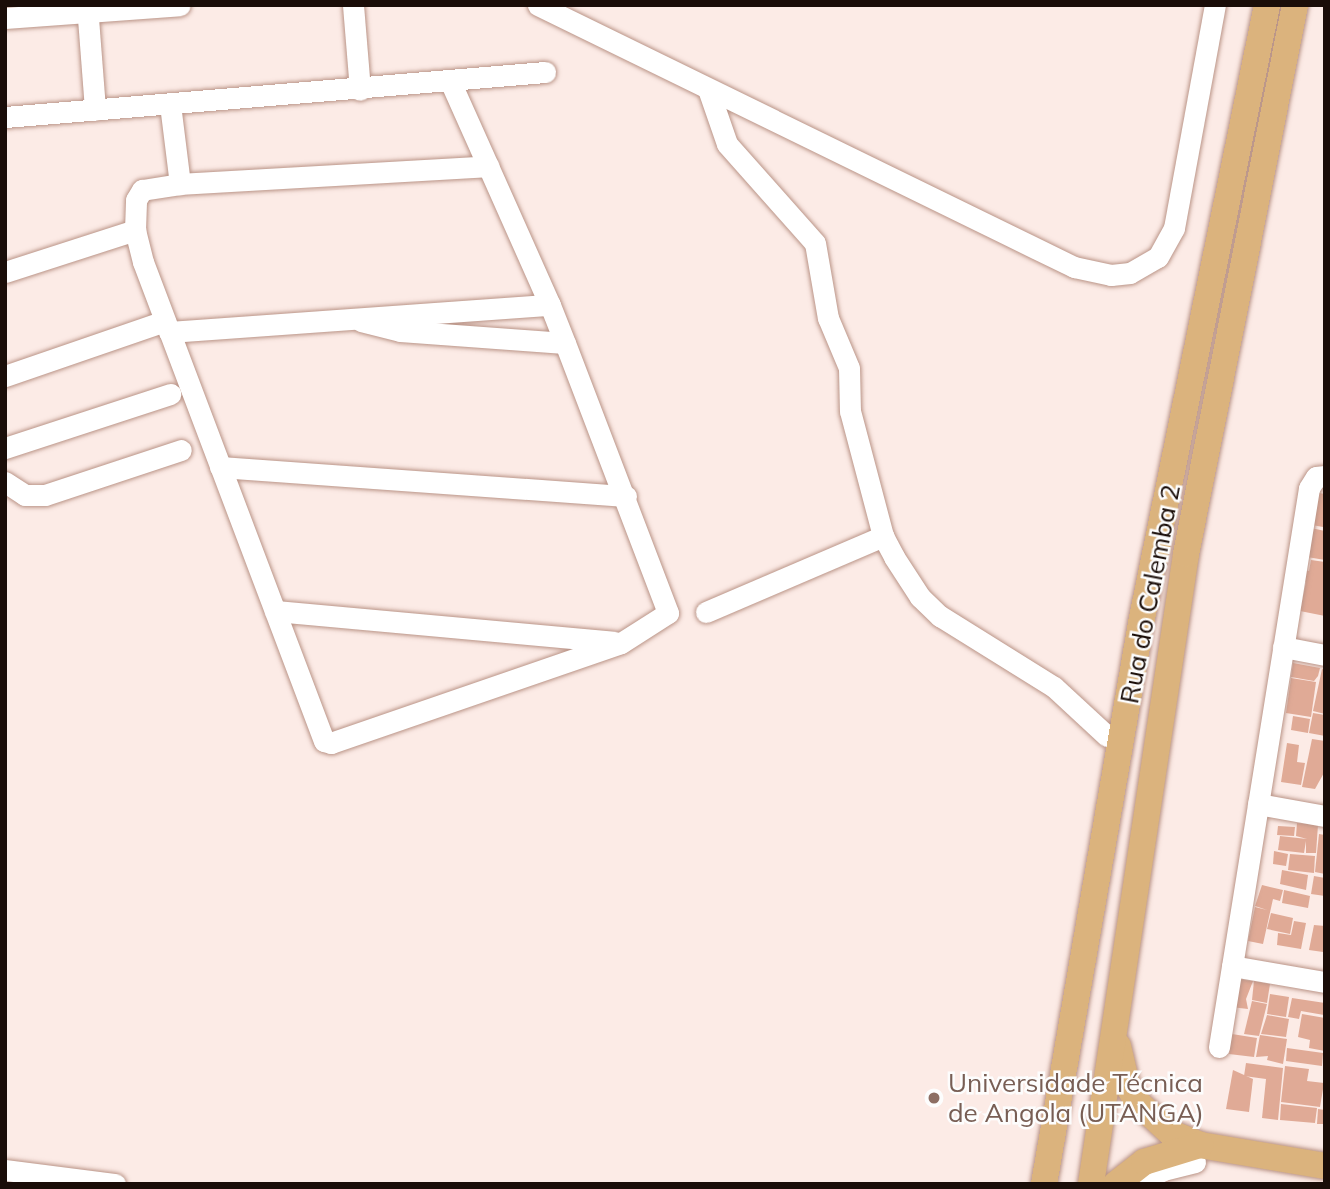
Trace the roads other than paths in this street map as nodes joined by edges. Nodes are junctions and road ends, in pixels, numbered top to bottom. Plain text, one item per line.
1 (180, 5) edge
2 (353, 5) edge
3 (537, 5) edge
4 (1215, 5) edge
5 (1267, 5) edge
6 (1295, 5) edge
7 (88, 8) edge
8 (5, 18) edge
9 (545, 72) dead end
10 (450, 81) junction
11 (708, 89) junction
12 (360, 90) junction
13 (170, 104) junction
14 (95, 110) junction
15 (5, 117) edge
16 (488, 166) junction
17 (180, 184) junction
18 (135, 230) junction
19 (5, 272) edge
20 (550, 305) junction
21 (359, 320) junction
22 (167, 327) junction
23 (565, 343) junction
24 (5, 376) edge
25 (170, 394) dead end
26 (5, 448) edge
27 (181, 450) dead end
28 (220, 467) junction
29 (1325, 477) edge
30 (5, 482) edge
31 (626, 496) junction
32 (883, 536) junction
33 (275, 611) junction
34 (706, 612) dead end
35 (621, 643) junction
36 (1283, 647) junction
37 (1325, 655) edge
38 (1107, 736) dead end
39 (1258, 804) junction
40 (1325, 816) edge
41 (1090, 934) junction
42 (1129, 941) junction
43 (1232, 966) junction
44 (1325, 982) edge
45 (1116, 1017) junction
46 (1219, 1047) dead end
47 (1197, 1154) junction
48 (1325, 1166) edge
49 (5, 1170) edge
50 (115, 1184) edge
51 (1044, 1184) edge
52 (1091, 1184) edge
53 (1116, 1184) edge
54 (1136, 1184) edge
55 (1189, 1184) edge

1 - 7 street
2 - 12 street
3 - 11 street
4 - 11 street
5 - 41 main road, Rua do Calemba 2
6 - 42 main road, Rua do Calemba 2
7 - 8 street
7 - 14 street
9 - 10 street
10 - 12 street
10 - 16 street
11 - 32 street
12 - 13 street
13 - 14 street
13 - 17 street
14 - 15 street
16 - 17 street
16 - 20 street
17 - 18 street
18 - 19 street
18 - 22 street
20 - 21 street
20 - 23 street
21 - 22 street
21 - 23 street
22 - 24 street
22 - 28 street
23 - 31 street
25 - 26 street
27 - 30 street
28 - 31 street
28 - 33 street
29 - 36 street
31 - 35 street
32 - 34 street
32 - 38 street
33 - 35 street
33 - 35 street
36 - 37 street
36 - 39 street
39 - 40 street
39 - 43 street
41 - 42 main road
41 - 51 main road, Rua do Calemba 2
42 - 45 main road, Rua do Calemba 2
43 - 44 street
43 - 46 street
45 - 47 main road
45 - 52 main road, Rua do Calemba 2
47 - 48 main road
47 - 53 main road
47 - 54 street
47 - 55 street
49 - 50 street

